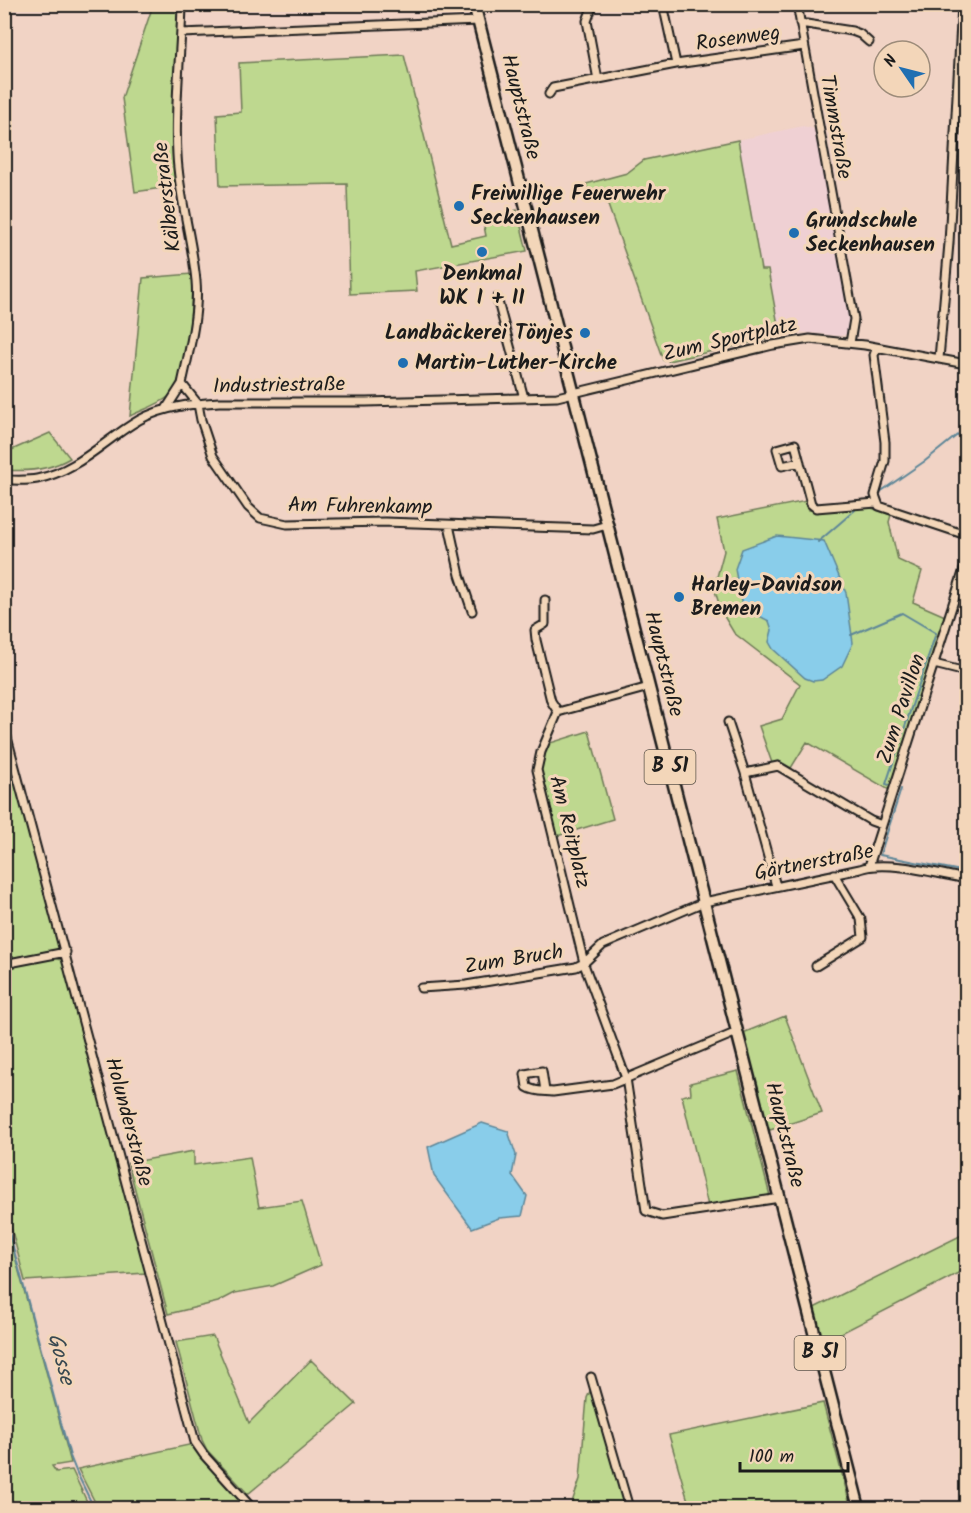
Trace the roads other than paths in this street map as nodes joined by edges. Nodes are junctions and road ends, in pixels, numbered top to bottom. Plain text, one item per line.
1 (182, 4) edge
2 (474, 4) edge
3 (663, 4) edge
4 (797, 4) edge
5 (962, 4) edge
6 (591, 10) dead end
7 (479, 21) junction
8 (800, 23) junction
9 (182, 33) junction
10 (868, 42) dead end
11 (804, 46) junction
12 (676, 64) junction
13 (598, 80) junction
14 (957, 88) junction
15 (966, 90) edge
16 (549, 94) dead end
17 (497, 298) dead end
18 (850, 343) junction
19 (876, 348) junction
20 (939, 359) junction
21 (966, 364) edge
22 (182, 384) junction
23 (574, 394) junction
24 (524, 398) junction
25 (198, 404) junction
26 (166, 409) junction
27 (800, 462) dead end
28 (4, 480) edge
29 (876, 503) junction
30 (449, 525) junction
31 (607, 525) junction
32 (966, 535) edge
33 (966, 563) edge
34 (545, 600) dead end
35 (472, 611) dead end
36 (934, 664) junction
37 (966, 672) edge
38 (649, 687) junction
39 (558, 711) junction
40 (728, 722) dead end
41 (4, 726) edge
42 (745, 773) junction
43 (882, 825) junction
44 (869, 866) junction
45 (834, 874) junction
46 (966, 879) edge
47 (776, 886) junction
48 (704, 902) junction
49 (66, 952) junction
50 (584, 963) junction
51 (4, 964) edge
52 (816, 966) dead end
53 (421, 988) dead end
54 (737, 1032) junction
55 (626, 1078) junction
56 (545, 1091) dead end
57 (780, 1198) junction
58 (591, 1377) dead end
59 (252, 1509) edge
60 (629, 1509) edge
61 (859, 1509) edge

1 - 9 street, Kälberstraße
2 - 7 main road, Hauptstraße / B 51
3 - 12 street, Rosenweg
4 - 8 street, Timmstraße
5 - 14 street
6 - 13 street
7 - 9 street
7 - 23 main road, Hauptstraße / B 51
8 - 10 street
8 - 11 street, Timmstraße
9 - 22 street, Kälberstraße
11 - 12 street, Rosenweg
11 - 18 street, Timmstraße
12 - 13 street, Rosenweg
13 - 16 street, Rosenweg
14 - 15 street
14 - 20 street
17 - 24 street
18 - 19 street, Zum Sportplatz
18 - 23 street, Zum Sportplatz
19 - 20 street, Zum Sportplatz
19 - 29 street
20 - 21 street, Zum Sportplatz
22 - 25 street
22 - 26 street, Kälberstraße
23 - 24 street, Industriestraße
23 - 31 main road, Hauptstraße / B 51
24 - 25 street, Industriestraße
25 - 26 street, Industriestraße
25 - 30 street, Am Fuhrenkamp
26 - 28 street, Industriestraße
27 - 29 street
29 - 32 street
30 - 31 street, Am Fuhrenkamp
30 - 35 street, Am Fuhrenkamp
31 - 38 main road, Hauptstraße / B 51
33 - 36 street, Zum Pavillon
34 - 39 street
36 - 37 street
36 - 43 street, Zum Pavillon
38 - 39 street
38 - 48 main road, Hauptstraße / B 51
39 - 50 street, Am Reitplatz
40 - 42 street
41 - 49 street, Holunderstraße
42 - 43 street
42 - 47 street
43 - 44 street, Zum Pavillon
44 - 45 street, Gärtnerstraße
44 - 46 street, Gärtnerstraße
45 - 47 street, Gärtnerstraße
45 - 52 street
47 - 48 street, Gärtnerstraße
48 - 50 street, Zum Bruch
48 - 54 main road, Hauptstraße / B 51
49 - 51 street
49 - 59 street, Holunderstraße
50 - 53 street, Zum Bruch
50 - 55 street, Am Reitplatz
54 - 55 street
54 - 57 main road, Hauptstraße / B 51
55 - 56 street
55 - 57 street, Am Reitplatz
57 - 61 main road, Hauptstraße / B 51
58 - 60 street

